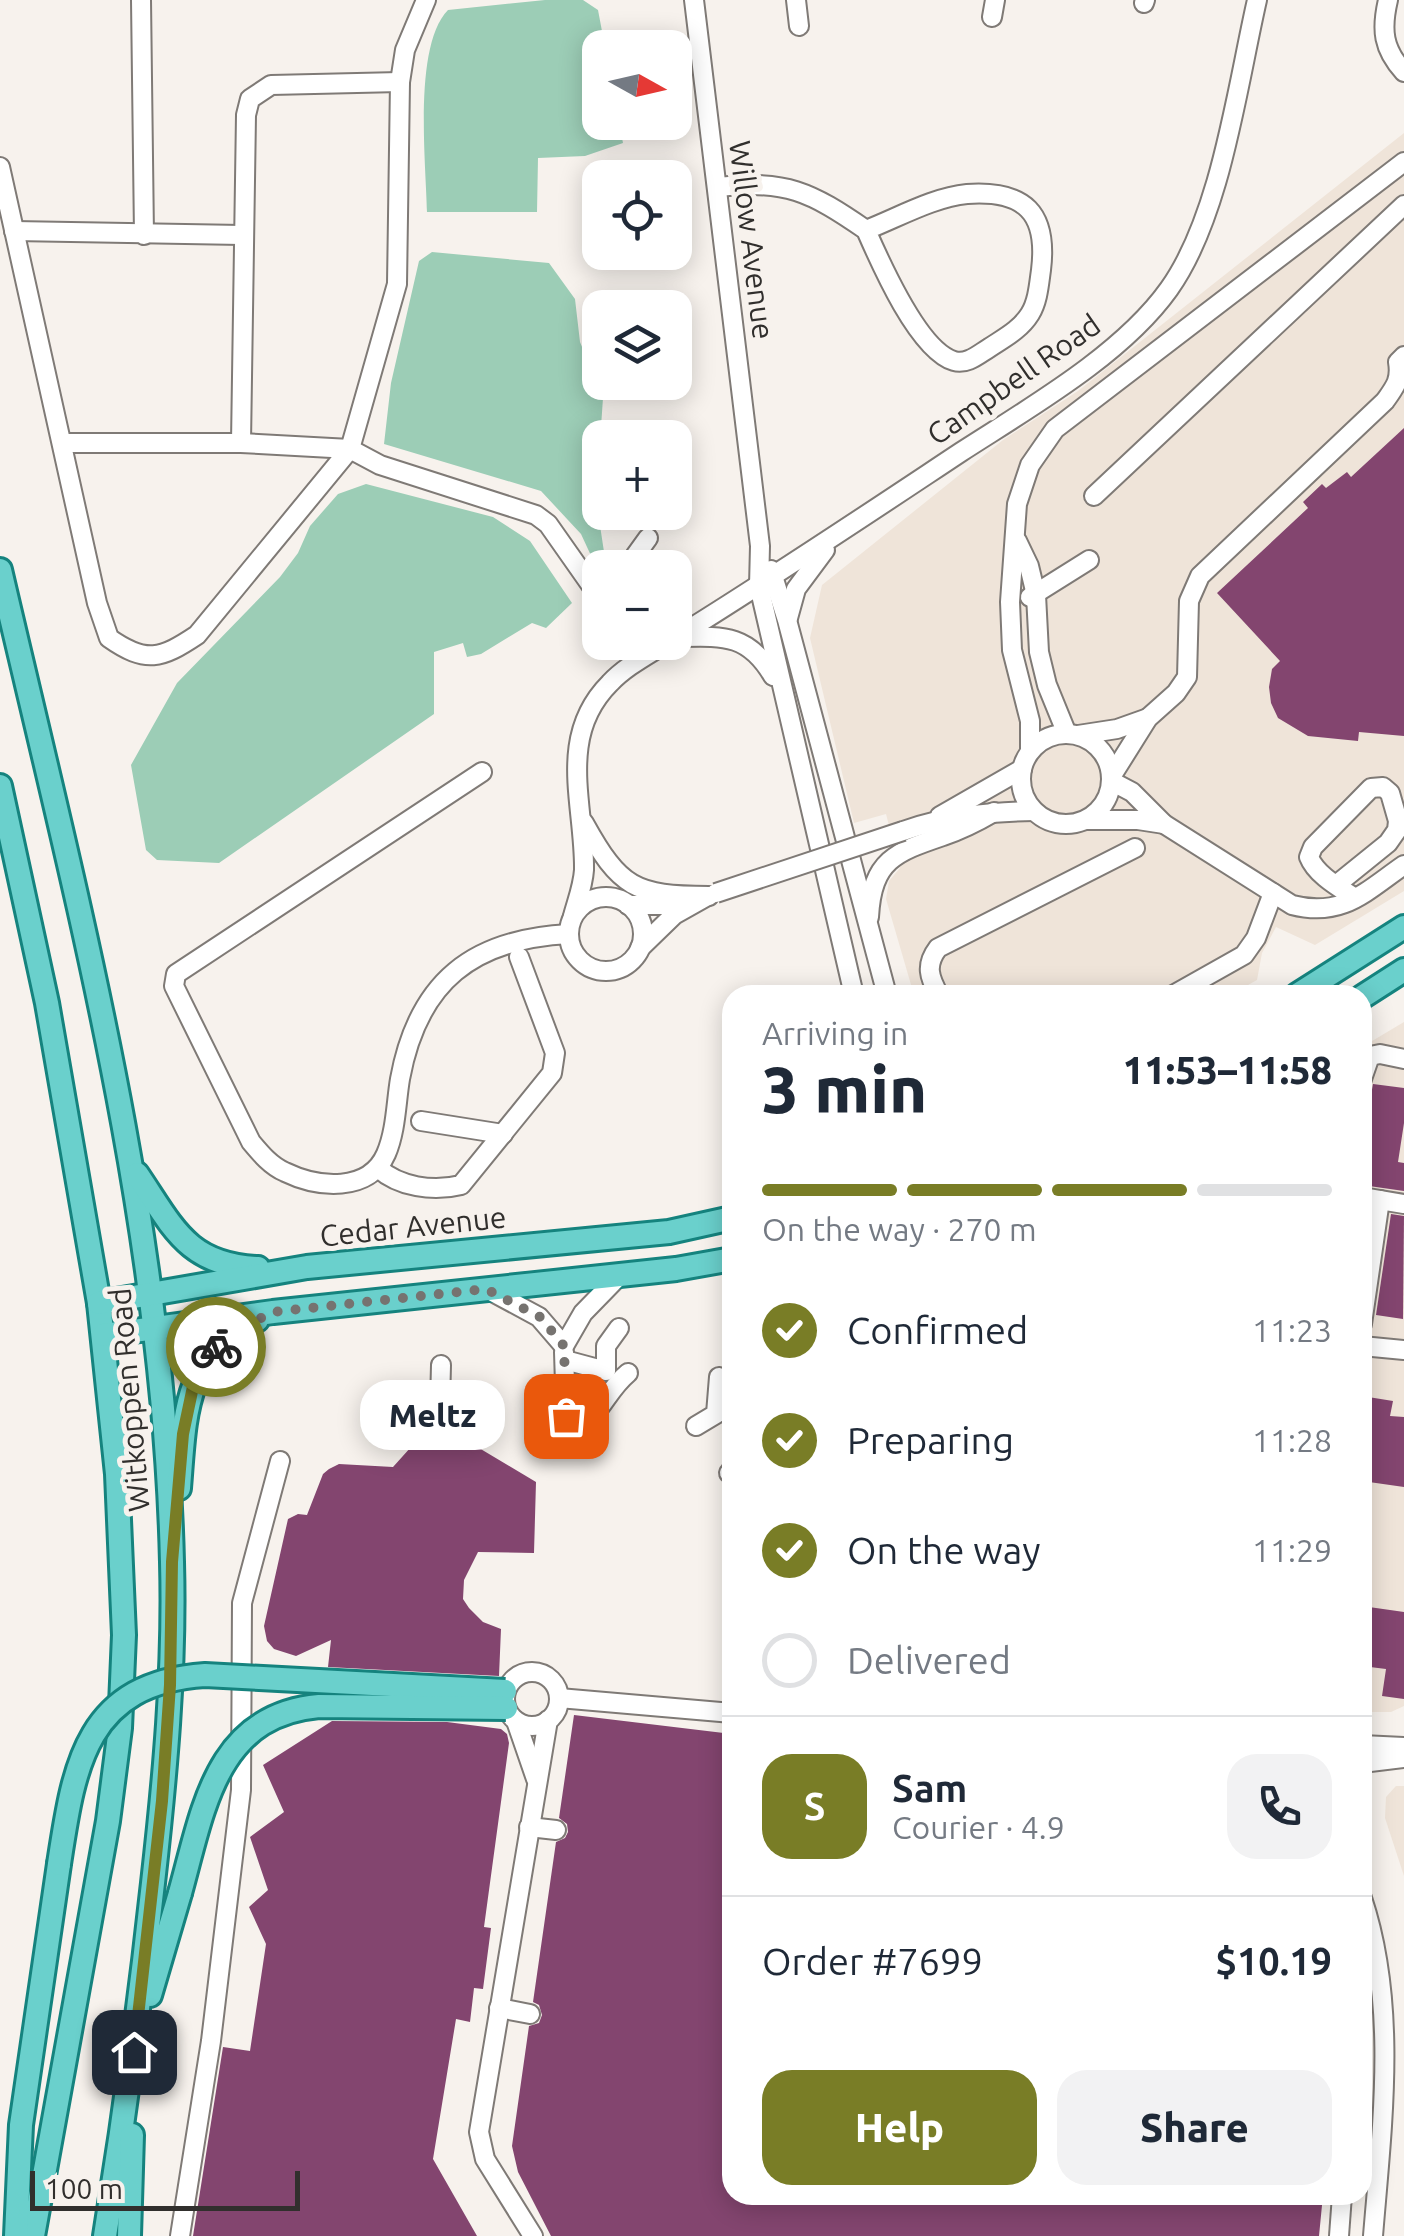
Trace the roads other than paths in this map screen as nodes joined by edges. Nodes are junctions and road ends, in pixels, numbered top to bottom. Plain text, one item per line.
1 (141, 0) edge
2 (426, 0) edge
3 (694, 0) edge
4 (796, 0) edge
5 (1257, 0) edge
6 (1388, 0) edge
7 (800, 26) dead end
8 (1404, 72) edge
9 (400, 82) junction
10 (1404, 162) edge
11 (0, 166) edge
12 (718, 186) junction
13 (1404, 204) edge
14 (866, 230) junction
15 (14, 231) junction
16 (144, 235) junction
17 (242, 236) junction
18 (1404, 356) edge
19 (62, 443) junction
20 (240, 443) junction
21 (350, 449) junction
22 (1094, 496) dead end
23 (846, 528) junction
24 (648, 538) dead end
25 (1016, 541) junction
26 (640, 550) edge
27 (1088, 560) dead end
28 (0, 570) edge
29 (582, 572) edge
30 (766, 581) junction
31 (1036, 595) junction
32 (1010, 602) junction
33 (787, 620) junction
34 (692, 627) edge
35 (692, 638) edge
36 (638, 660) edge
37 (781, 689) junction
38 (1148, 718) junction
39 (1072, 734) junction
40 (1026, 760) junction
41 (482, 772) dead end
42 (1111, 779) junction
43 (0, 786) edge
44 (1034, 811) junction
45 (994, 812) junction
46 (579, 814) junction
47 (1086, 820) junction
48 (931, 822) junction
49 (1164, 824) junction
50 (1135, 848) dead end
51 (583, 851) junction
52 (1404, 865) edge
53 (1336, 885) junction
54 (1273, 893) junction
55 (707, 897) junction
56 (1355, 898) junction
57 (622, 902) junction
58 (571, 925) junction
59 (1404, 926) edge
60 (868, 927) junction
61 (640, 948) junction
62 (519, 957) dead end
63 (1404, 970) edge
64 (852, 985) edge
65 (885, 985) edge
66 (934, 985) edge
67 (1191, 985) edge
68 (1313, 985) edge
69 (1372, 990) edge
70 (1372, 1056) edge
71 (1404, 1059) edge
72 (421, 1121) dead end
73 (503, 1134) junction
74 (132, 1168) junction
75 (378, 1168) junction
76 (1372, 1199) edge
77 (1404, 1204) edge
78 (722, 1220) edge
79 (722, 1260) edge
80 (307, 1268) junction
81 (620, 1275) junction
82 (486, 1289) junction
83 (153, 1294) junction
84 (100, 1303) junction
85 (273, 1312) junction
86 (157, 1326) junction
87 (618, 1328) dead end
88 (104, 1335) junction
89 (1372, 1347) edge
90 (1404, 1350) edge
91 (564, 1353) junction
92 (441, 1365) dead end
93 (628, 1373) dead end
94 (719, 1377) dead end
95 (440, 1404) dead end
96 (566, 1416) dead end
97 (591, 1418) dead end
98 (696, 1426) dead end
99 (280, 1462) dead end
100 (172, 1562) junction
101 (559, 1698) junction
102 (509, 1707) junction
103 (722, 1712) edge
104 (548, 1720) junction
105 (1372, 1745) edge
106 (1404, 1746) edge
107 (1404, 1758) edge
108 (1372, 1762) edge
109 (536, 1780) junction
110 (529, 1826) junction
111 (556, 1830) dead end
112 (1372, 1933) edge
113 (500, 2008) junction
114 (530, 2014) dead end
115 (138, 2024) junction
116 (130, 2081) junction
117 (1341, 2205) edge
118 (16, 2236) edge
119 (34, 2236) edge
120 (105, 2236) edge
121 (129, 2236) edge
122 (180, 2236) edge
123 (533, 2236) edge
124 (1338, 2236) edge
125 (1373, 2236) edge

1 - 16 street
2 - 9 street
3 - 12 street, Willow Avenue
4 - 7 street
5 - 23 street, Campbell Road
6 - 8 street
9 - 17 street
9 - 21 street
10 - 25 street
11 - 15 street
12 - 14 street
12 - 30 street, Willow Avenue
13 - 22 street
14 - 14 street
15 - 16 street
15 - 19 street
16 - 17 street
17 - 20 street
18 - 38 street
19 - 20 street
19 - 21 street
20 - 21 street
21 - 29 street
23 - 30 street, Campbell Road
23 - 33 street
24 - 26 street
25 - 31 street
25 - 32 street
27 - 31 street
28 - 74 main road, Witkoppen Road
30 - 33 street, Willow Avenue
30 - 34 street, Campbell Road
30 - 37 street, Willow Avenue
31 - 32 street
31 - 39 street
32 - 40 street
33 - 60 street, Willow Avenue
35 - 37 street
36 - 46 street, Campbell Road
37 - 64 street, Willow Avenue
38 - 39 street
38 - 42 street
39 - 40 street
39 - 42 street
40 - 44 street
40 - 48 street
41 - 75 street
42 - 47 street
42 - 49 street
43 - 84 main road, Witkoppen Road
44 - 45 street
44 - 47 street
45 - 48 street
45 - 60 street
46 - 51 street, Campbell Road
46 - 55 street
47 - 49 street
48 - 55 street, bridge
49 - 54 street
50 - 66 street
51 - 57 street, Campbell Road
51 - 58 street, Campbell Road
52 - 56 street
53 - 53 street
53 - 56 street
54 - 56 street
54 - 67 street
55 - 57 street
55 - 61 street
57 - 58 street
57 - 61 street, Campbell Road
58 - 61 street
58 - 75 street
59 - 68 main road
60 - 65 street, Willow Avenue
62 - 73 street
63 - 69 main road
70 - 71 street
72 - 73 street
73 - 75 street
74 - 80 main road
74 - 83 main road, Witkoppen Road
76 - 77 street
78 - 80 main road, Cedar Avenue
79 - 81 main road
80 - 83 main road, Cedar Avenue
81 - 82 main road
81 - 91 street
82 - 85 main road
82 - 91 street
83 - 84 main road, Cedar Avenue
83 - 86 main road, Witkoppen Road
84 - 88 main road, Witkoppen Road
85 - 86 main road
85 - 100 main road
86 - 88 main road
86 - 100 main road, Witkoppen Road
87 - 91 street
88 - 119 main road, Witkoppen Road
89 - 90 street
91 - 96 street
92 - 95 street
93 - 97 street
94 - 98 street
99 - 122 street
100 - 115 main road, Witkoppen Road
101 - 102 street
101 - 103 street
101 - 104 street
102 - 104 street
102 - 109 street
102 - 115 main road, bridge
102 - 118 main road, bridge
104 - 109 street
105 - 106 street
107 - 108 street
109 - 110 street
110 - 111 street
110 - 113 street
112 - 125 street
113 - 114 street
113 - 123 street
115 - 116 main road, Witkoppen Road
116 - 120 main road, Witkoppen Road
116 - 121 main road
117 - 124 street

